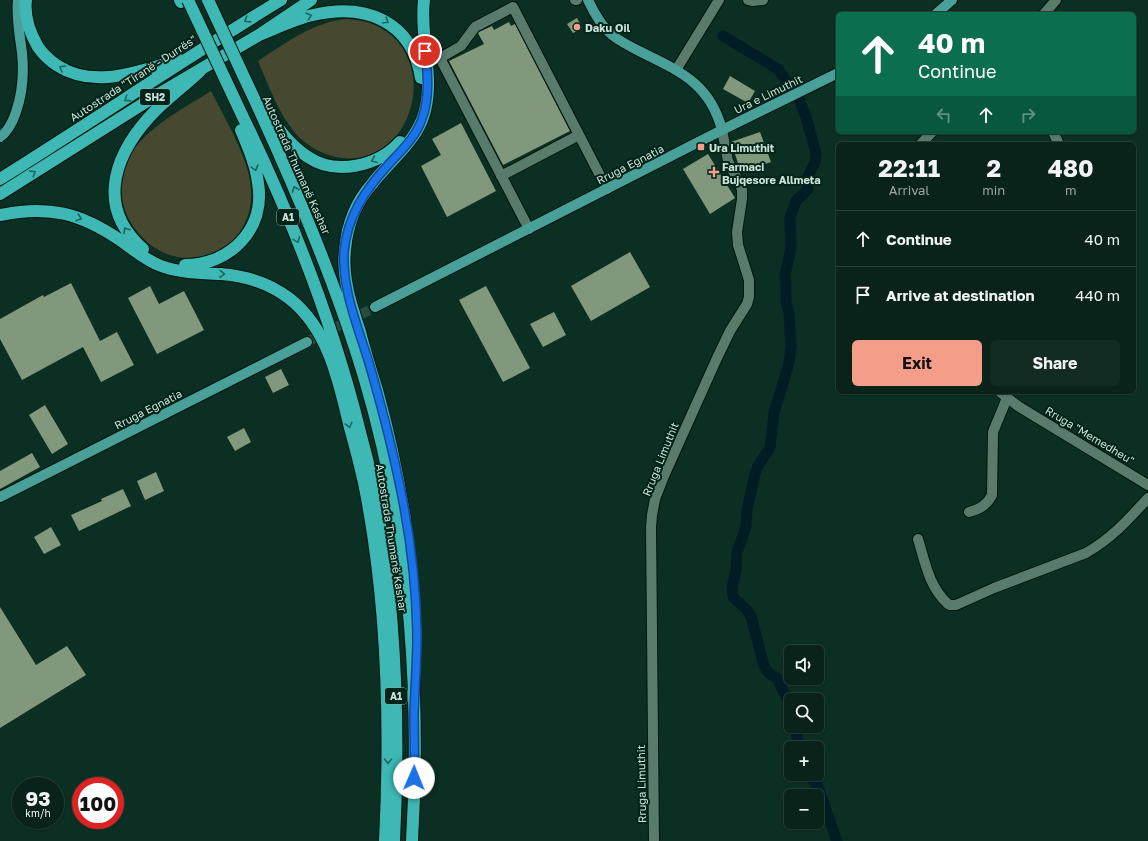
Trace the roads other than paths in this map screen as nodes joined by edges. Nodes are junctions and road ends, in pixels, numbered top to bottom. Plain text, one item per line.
1 (18, 0) edge
2 (26, 0) edge
3 (208, 0) edge
4 (212, 0) edge
5 (311, 0) edge
6 (424, 0) edge
7 (588, 0) edge
8 (719, 0) edge
9 (748, 0) edge
10 (763, 0) edge
11 (952, 0) edge
12 (1056, 0) edge
13 (183, 1) edge
14 (277, 1) edge
15 (938, 12) edge
16 (1046, 12) edge
17 (259, 35) junction
18 (229, 43) junction
19 (189, 58) junction
20 (200, 70) junction
21 (676, 70) junction
22 (836, 74) edge
23 (260, 106) junction
24 (239, 116) junction
25 (722, 130) junction
26 (930, 134) edge
27 (579, 135) junction
28 (0, 137) edge
29 (923, 142) edge
30 (501, 176) junction
31 (0, 178) edge
32 (607, 189) junction
33 (0, 194) edge
34 (0, 215) edge
35 (529, 229) junction
36 (375, 307) tunnel mouth
37 (307, 342) tunnel mouth
38 (1003, 395) edge
39 (1148, 485) edge
40 (0, 497) edge
41 (1148, 498) edge
42 (399, 506) junction
43 (969, 512) dead end
44 (374, 520) junction
45 (918, 539) dead end
46 (379, 553) junction
47 (385, 841) edge
48 (394, 841) edge
49 (412, 841) edge
50 (654, 841) edge

1 - 28 main road
19 -> 2 highway
3 - 18 highway, Autostrada Thumanë Kashar / A1, bridge
4 - 18 highway, bridge
5 - 17 highway, SH2
6 - 42 highway
7 - 21 main road
8 - 21 street
9 - 10 street
11 - 15 main road
12 - 16 street
13 - 24 highway, Autostrada Thumanë Kashar / A1, bridge
14 -> 19 highway, Autostrada "Tiranë - Durrës" / SH2
17 - 20 highway, SH2
17 -> 23 highway
18 - 23 highway, Autostrada Thumanë Kashar / A1, bridge
19 -> 31 highway, Autostrada "Tiranë - Durrës" / SH2
24 -> 20 highway
33 -> 20 highway, SH2
21 - 25 main road
22 - 25 main road, Ura e Limuthit
42 -> 23 highway, Autostrada Thumanë Kashar / A1
24 -> 44 highway, Autostrada Thumanë Kashar / A1
25 - 32 main road, Rruga Egnatia
25 - 50 street, Rruga Limuthit
26 - 29 street
27 - 30 street
27 - 30 street
27 - 32 street
30 - 35 street
32 - 35 main road, Rruga Egnatia
34 -> 44 highway
35 - 36 main road, Rruga Egnatia
37 - 40 main road, Rruga Egnatia
38 - 39 street, Rruga "Memedheu"
38 - 43 street
41 - 45 street
42 - 49 highway, Autostrada Thumanë Kashar / A1
44 - 46 highway, Autostrada Thumanë Kashar / A1
46 -> 47 highway
46 - 48 highway, Autostrada Thumanë Kashar / A1

